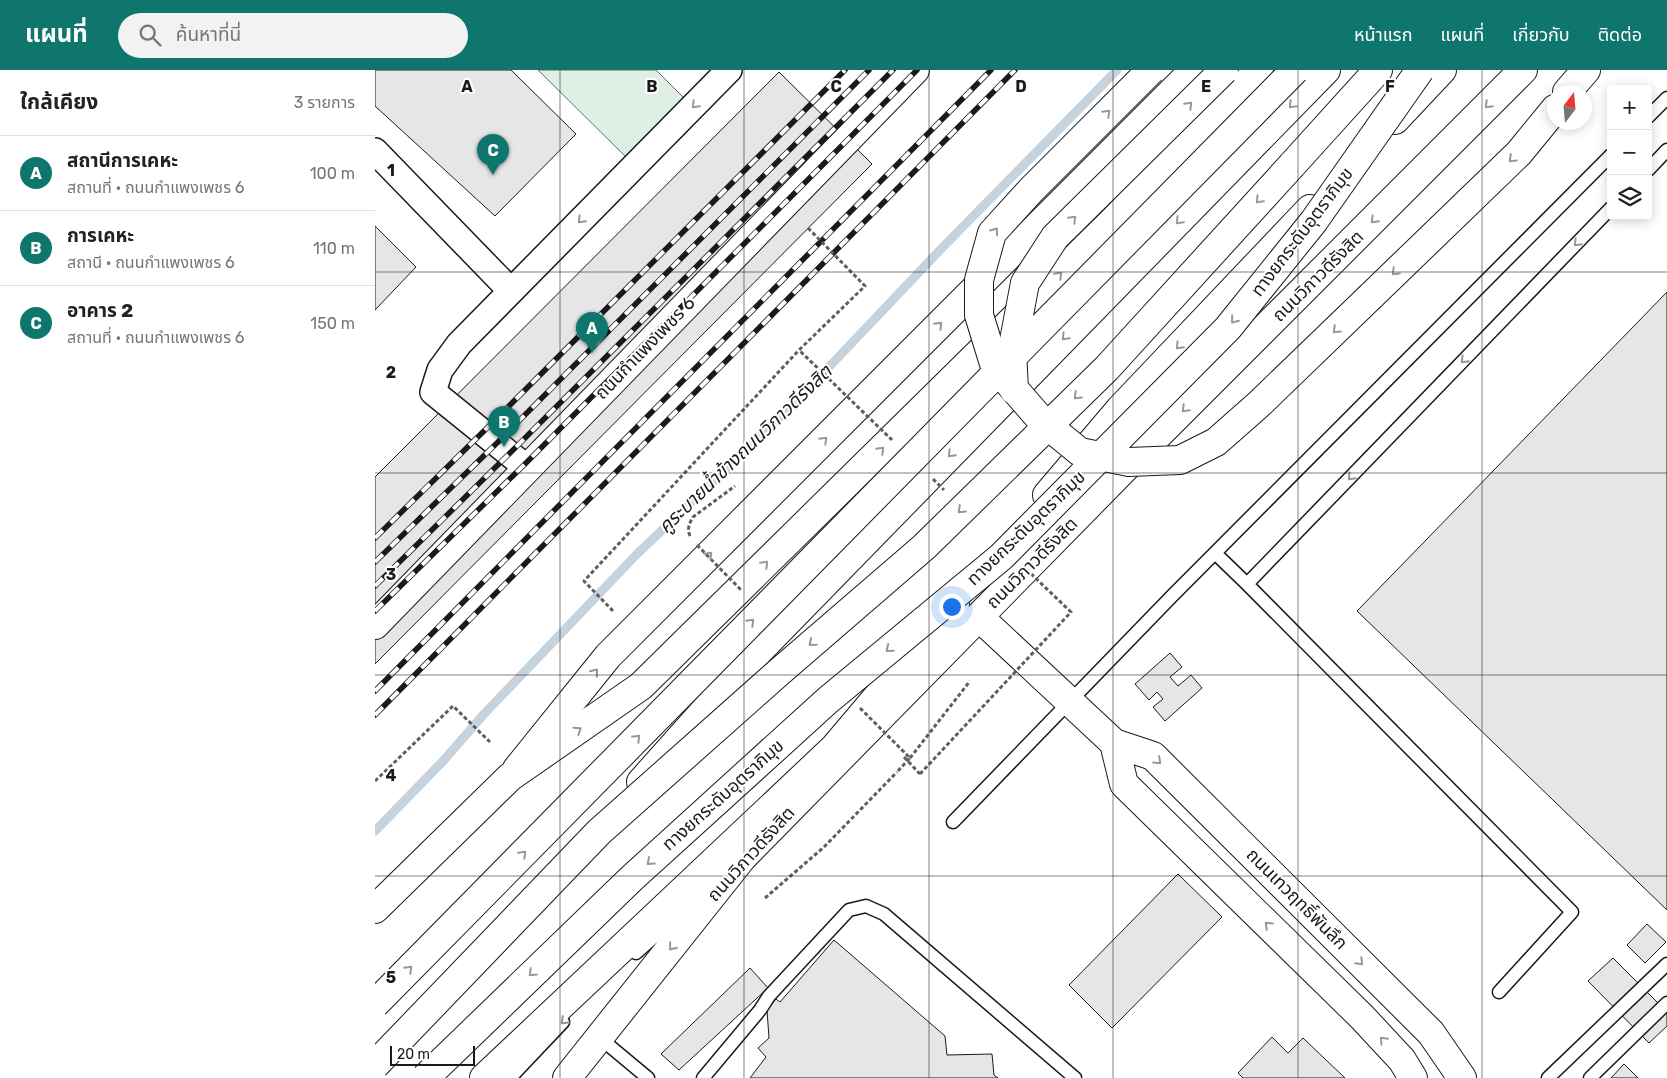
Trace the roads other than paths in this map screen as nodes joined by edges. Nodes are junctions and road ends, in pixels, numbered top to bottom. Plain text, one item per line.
1 (729, 70) edge
2 (915, 70) edge
3 (1151, 70) edge
4 (1195, 70) edge
5 (1224, 70) edge
6 (1259, 70) edge
7 (1295, 70) edge
8 (1326, 70) edge
9 (1378, 70) edge
10 (1420, 70) edge
11 (1442, 70) edge
12 (1523, 70) edge
13 (1585, 70) edge
14 (1573, 85) edge
15 (1667, 98) edge
16 (1652, 113) edge
17 (1547, 118) edge
18 (1667, 150) edge
19 (375, 151) edge
20 (1607, 159) edge
21 (1652, 166) edge
22 (1607, 212) edge
23 (511, 291) junction
24 (1014, 390) junction
25 (527, 468) junction
26 (1215, 553) junction
27 (1247, 584) junction
28 (979, 616) junction
29 (375, 625) edge
30 (1070, 702) junction
31 (1114, 743) junction
32 (510, 778) junction
33 (953, 822) dead end
34 (742, 858) junction
35 (375, 909) edge
36 (628, 960) dead end
37 (1667, 964) edge
38 (1499, 992) dead end
39 (1667, 1003) edge
40 (375, 1004) edge
41 (573, 1012) dead end
42 (599, 1038) junction
43 (375, 1066) edge
44 (376, 1078) edge
45 (425, 1078) edge
46 (484, 1078) edge
47 (510, 1078) edge
48 (567, 1078) edge
49 (648, 1078) edge
50 (703, 1078) edge
51 (1075, 1078) edge
52 (1413, 1078) edge
53 (1461, 1078) edge
54 (1548, 1078) edge
55 (1590, 1078) edge

1 -> 23 street
2 - 25 main road, ถนนกำแพงเพชร 6
24 -> 3 main road, bridge
32 -> 4 main road
24 -> 5 main road, bridge
32 -> 6 main road
40 -> 7 main road, bridge
8 -> 44 main road
9 -> 43 main road, bridge
10 -> 45 main road, ทางยกระดับอุตราภิมุข, bridge
11 -> 46 main road
12 -> 28 main road, ถนนวิภาวดีรังสิต
13 - 14 main road
15 - 16 lane
17 -> 24 main road, bridge
18 - 21 lane
19 - 23 street
20 - 26 lane
22 -> 27 lane
23 - 25 street
25 - 29 main road, ถนนกำแพงเพชร 6
26 - 27 lane
26 - 30 lane
27 - 38 lane
28 - 30 main road, ถนนเทวฤทธิ์พันลึก
28 - 34 main road, ถนนวิภาวดีรังสิต
30 - 31 main road, ถนนเทวฤทธิ์พันลึก
30 - 33 lane
52 -> 31 main road
31 -> 53 main road, ถนนเทวฤทธิ์พันลึก
32 - 35 main road
34 - 36 lane
34 -> 42 main road, ถนนวิภาวดีรังสิต
37 - 54 lane
39 - 55 lane
41 -> 47 lane
42 - 48 main road, ถนนวิภาวดีรังสิต
42 - 49 lane
50 - 51 lane

